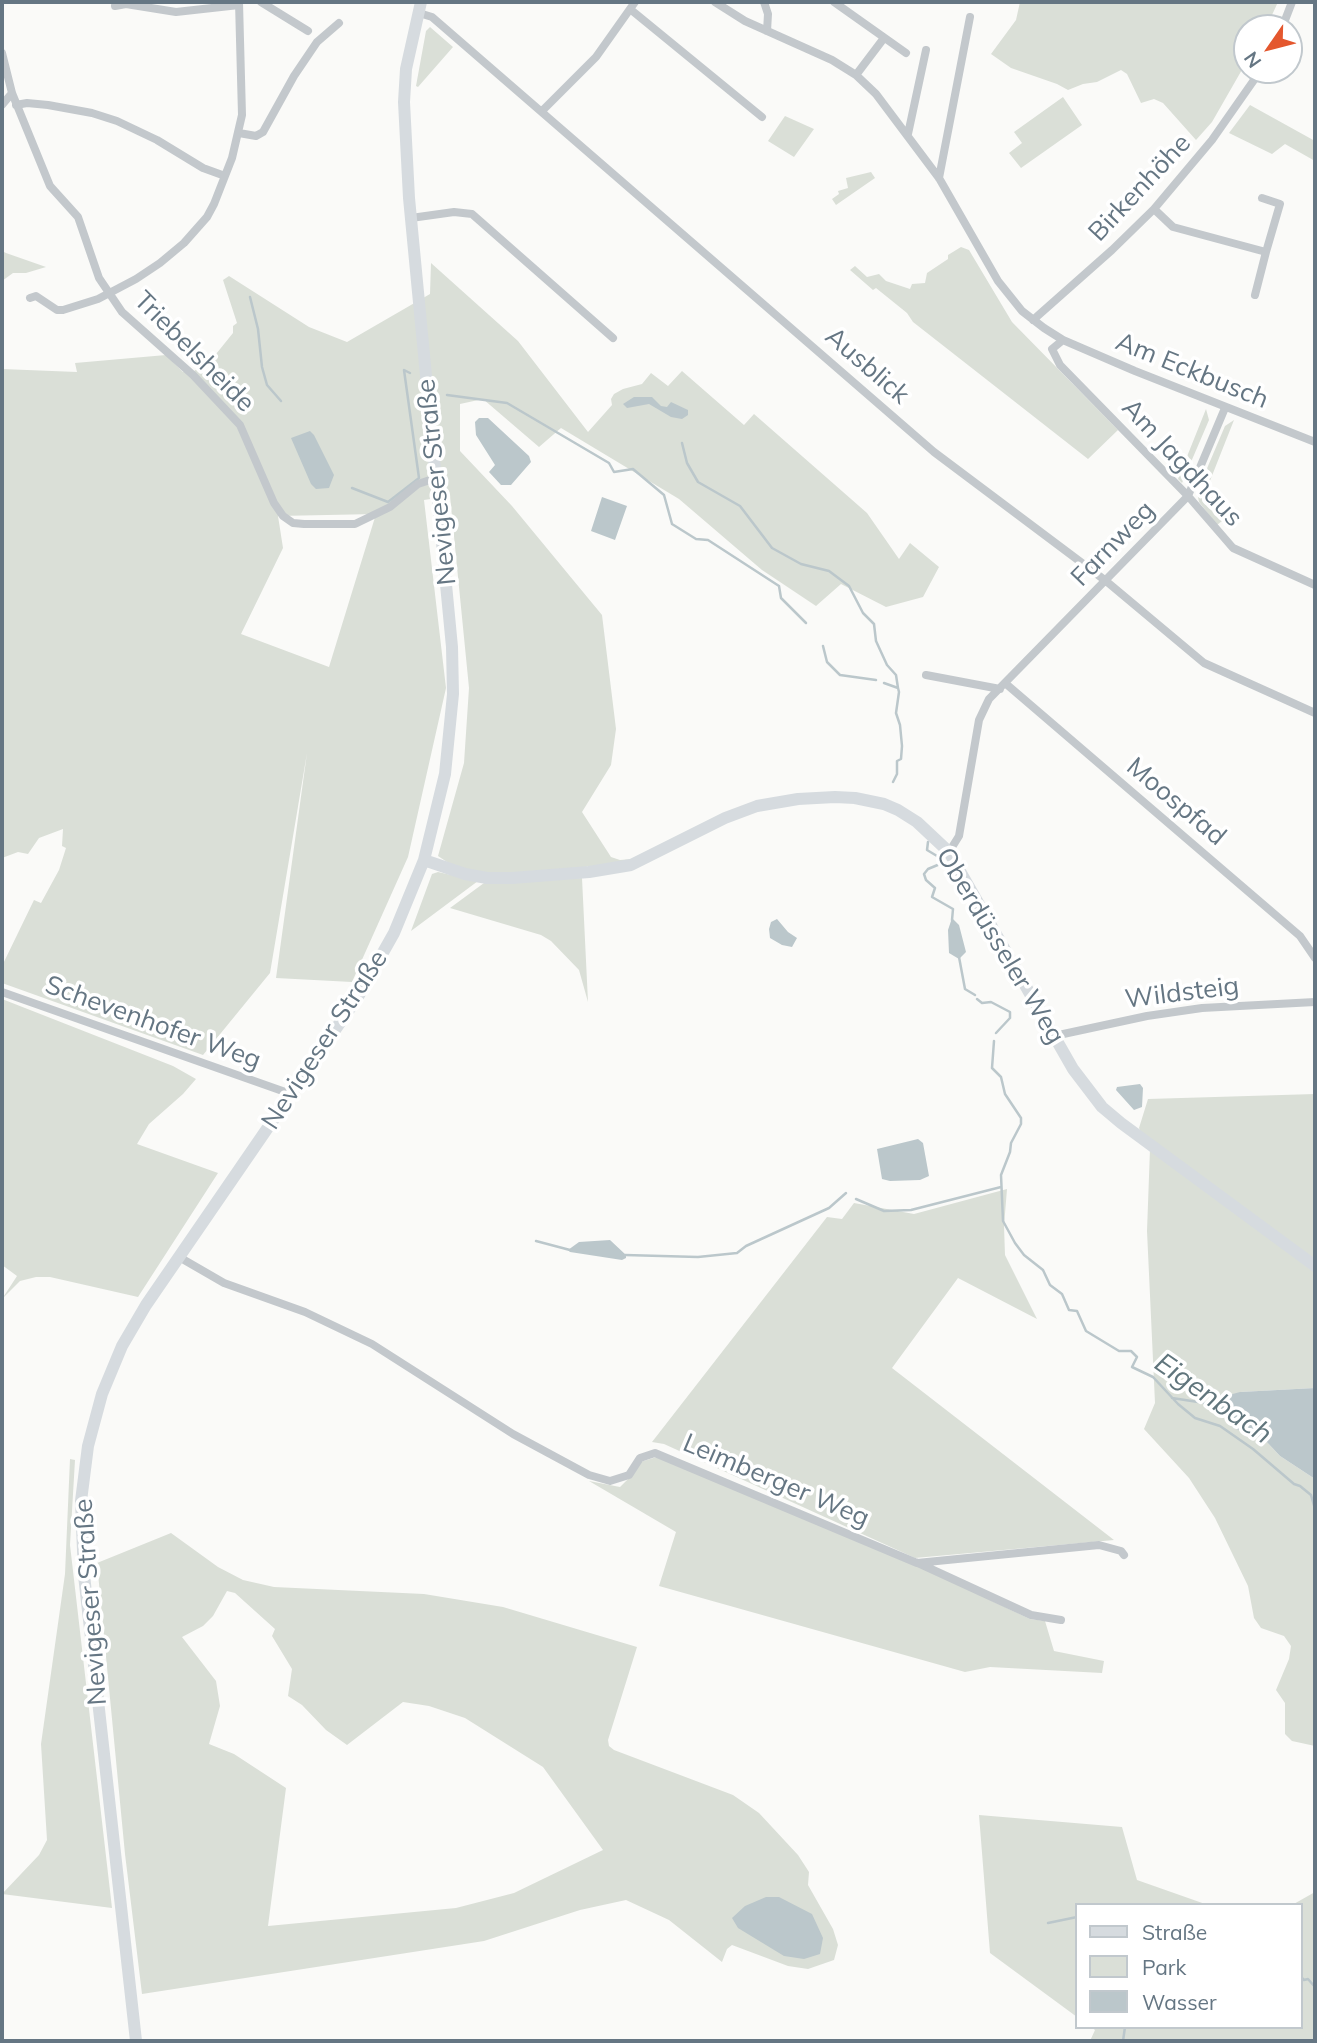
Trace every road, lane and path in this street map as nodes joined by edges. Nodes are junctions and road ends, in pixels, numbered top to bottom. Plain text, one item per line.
1 (261, 2) edge
2 (715, 2) edge
3 (764, 2) edge
4 (834, 2) edge
5 (239, 4) edge
6 (115, 6) dead end
7 (633, 6) edge
8 (420, 7) edge
9 (970, 17) dead end
10 (339, 23) dead end
11 (308, 31) dead end
12 (766, 31) junction
13 (884, 38) junction
14 (926, 50) dead end
15 (2, 52) edge
16 (906, 53) dead end
17 (856, 75) junction
18 (1251, 84) edge
19 (12, 93) junction
20 (2, 104) edge
21 (16, 105) junction
22 (542, 111) junction
23 (762, 117) dead end
24 (239, 133) junction
25 (908, 134) junction
26 (225, 176) junction
27 (939, 178) junction
28 (1262, 198) dead end
29 (1154, 209) junction
30 (411, 218) junction
31 (1266, 252) junction
32 (108, 293) junction
33 (1255, 295) dead end
34 (30, 298) dead end
35 (1033, 320) junction
36 (612, 338) dead end
37 (1059, 338) junction
38 (1226, 408) junction
39 (1315, 442) edge
40 (436, 478) junction
41 (1188, 496) junction
42 (1106, 581) junction
43 (1315, 585) edge
44 (926, 674) dead end
45 (1002, 686) junction
46 (1315, 713) edge
47 (949, 852) junction
48 (424, 860) junction
49 (1315, 958) edge
50 (2, 992) edge
51 (1315, 1002) edge
52 (1054, 1036) junction
53 (291, 1094) junction
54 (179, 1257) junction
55 (1315, 1266) edge
56 (1124, 1555) dead end
57 (917, 1563) junction
58 (1061, 1619) dead end
59 (136, 2041) edge

1 - 11 street
2 - 12 street
3 - 12 street
4 - 13 street
5 - 6 street
5 - 24 street
7 - 22 street
7 - 23 street
8 - 22 street, Ausblick
8 - 30 main road, Nevigeser Straße
9 - 27 street
10 - 24 street
12 - 17 street
13 - 16 street
13 - 17 street
14 - 25 street
15 - 19 street, Triebelsheide
17 - 25 street
18 - 29 street, Birkenhöhe
19 - 20 street
19 - 21 street, Triebelsheide
21 - 26 street
21 - 32 street, Triebelsheide
22 - 42 street, Ausblick
24 - 26 street
25 - 27 street
26 - 32 street
27 - 35 street
28 - 31 street
29 - 31 street
29 - 35 street, Birkenhöhe
30 - 36 street
30 - 40 main road, Nevigeser Straße
31 - 33 street
32 - 34 street, Triebelsheide
32 - 40 street, Triebelsheide
35 - 37 street
37 - 38 street, Am Eckbusch
37 - 41 street, Am Jagdhaus
38 - 39 street, Am Eckbusch
38 - 41 street, Farnweg
40 - 48 main road, Nevigeser Straße
41 - 42 street, Farnweg
41 - 43 street, Am Jagdhaus
42 - 45 street, Farnweg
42 - 46 street, Ausblick
44 - 45 street
45 - 47 street, Farnweg
45 - 49 street, Moospfad
47 - 48 main road, Oberdüsseler Weg
47 - 52 main road, Oberdüsseler Weg
48 - 53 main road, Nevigeser Straße
50 - 53 street, Schevenhofer Weg
51 - 52 street, Wildsteig
52 - 55 main road, Oberdüsseler Weg
53 - 54 main road, Nevigeser Straße
54 - 57 street, Leimberger Weg
54 - 59 main road, Nevigeser Straße
56 - 57 street, Leimberger Weg
57 - 58 street

